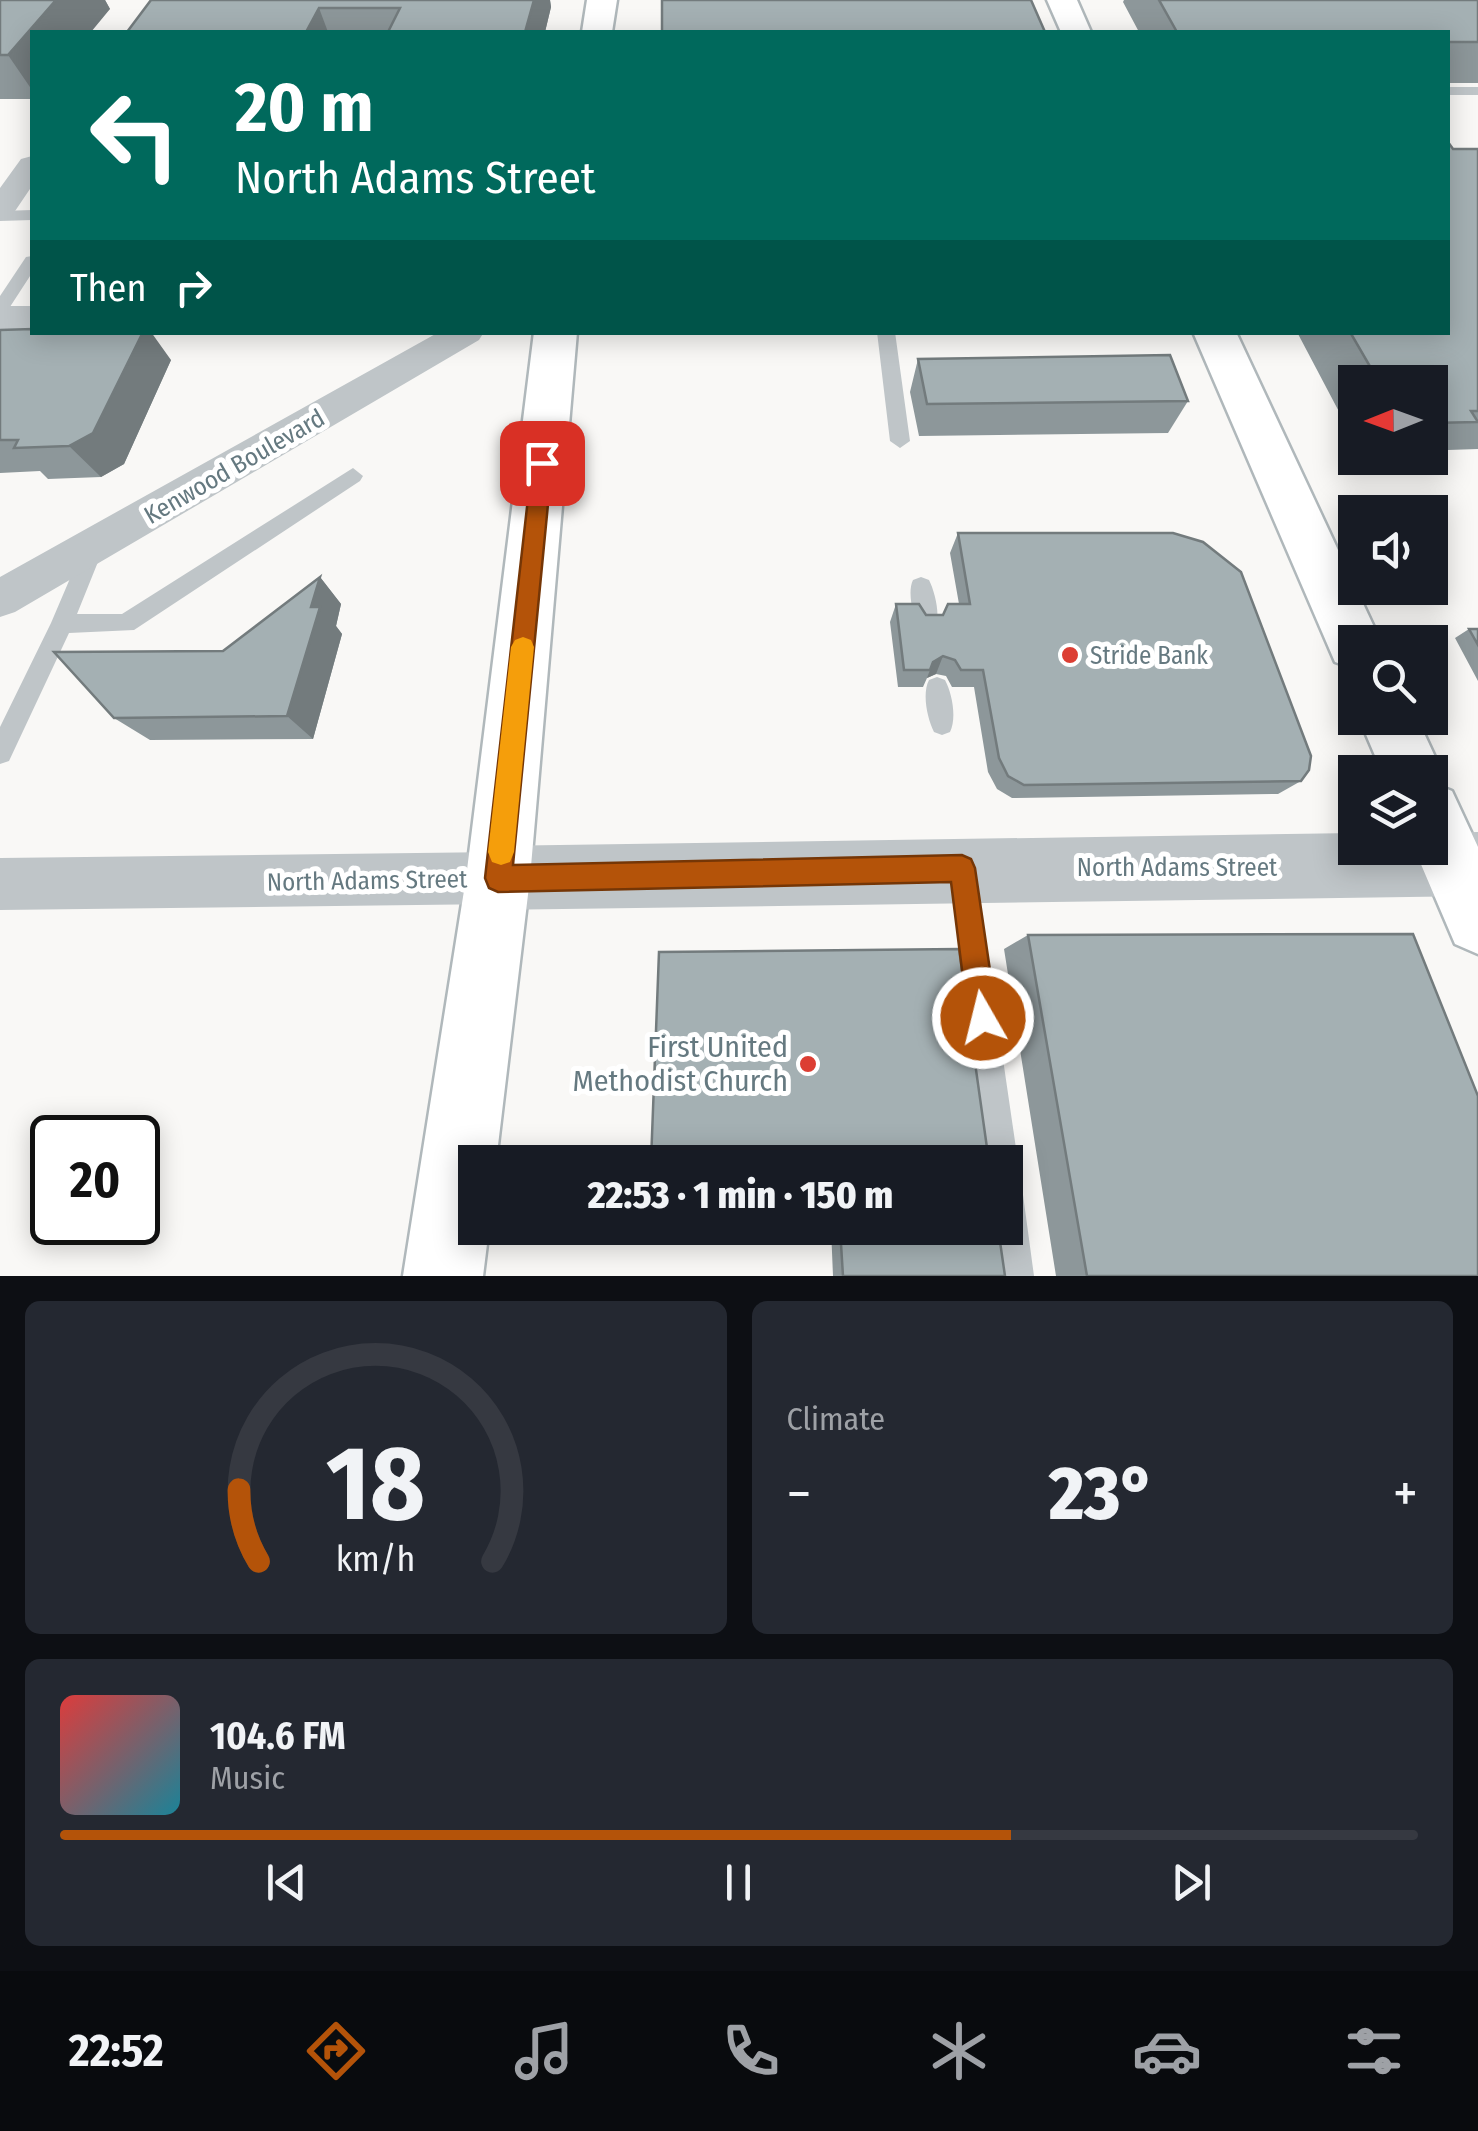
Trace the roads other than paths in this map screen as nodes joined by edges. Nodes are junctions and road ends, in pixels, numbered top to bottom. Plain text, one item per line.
1 (602, 0) edge
2 (1062, 0) edge
3 (597, 30) edge
4 (1075, 30) edge
5 (1478, 90) edge
6 (1450, 91) edge
7 (30, 168) edge
8 (0, 213) edge
9 (30, 215) edge
10 (30, 264) edge
11 (0, 308) edge
12 (0, 320) edge
13 (30, 320) edge
14 (462, 335) edge
15 (556, 335) edge
16 (886, 335) edge
17 (1215, 335) edge
18 (900, 441) dead end
19 (353, 476) dead end
20 (94, 545) junction
21 (920, 586) dead end
22 (0, 599) edge
23 (927, 622) edge
24 (62, 624) junction
25 (1346, 625) edge
26 (937, 687) dead end
27 (942, 724) dead end
28 (0, 753) edge
29 (1460, 866) edge
30 (962, 868) junction
31 (498, 878) junction
32 (0, 884) edge
33 (1000, 1145) edge
34 (1014, 1245) edge
35 (443, 1276) edge
36 (1018, 1276) edge

1 - 3 main road
2 - 4 main road
5 - 6 lane
7 - 8 street
8 - 9 lane
10 - 11 lane
12 - 13 street
14 - 20 street, Kenwood Boulevard
15 - 31 main road
16 - 18 lane
17 - 25 main road
19 - 24 lane
20 - 22 street, Kenwood Boulevard
20 - 24 lane
21 - 23 lane
24 - 28 lane
26 - 27 lane
29 - 30 street, North Adams Street
30 - 31 street, North Adams Street
30 - 33 lane
31 - 32 street, North Adams Street
31 - 35 main road
34 - 36 lane

